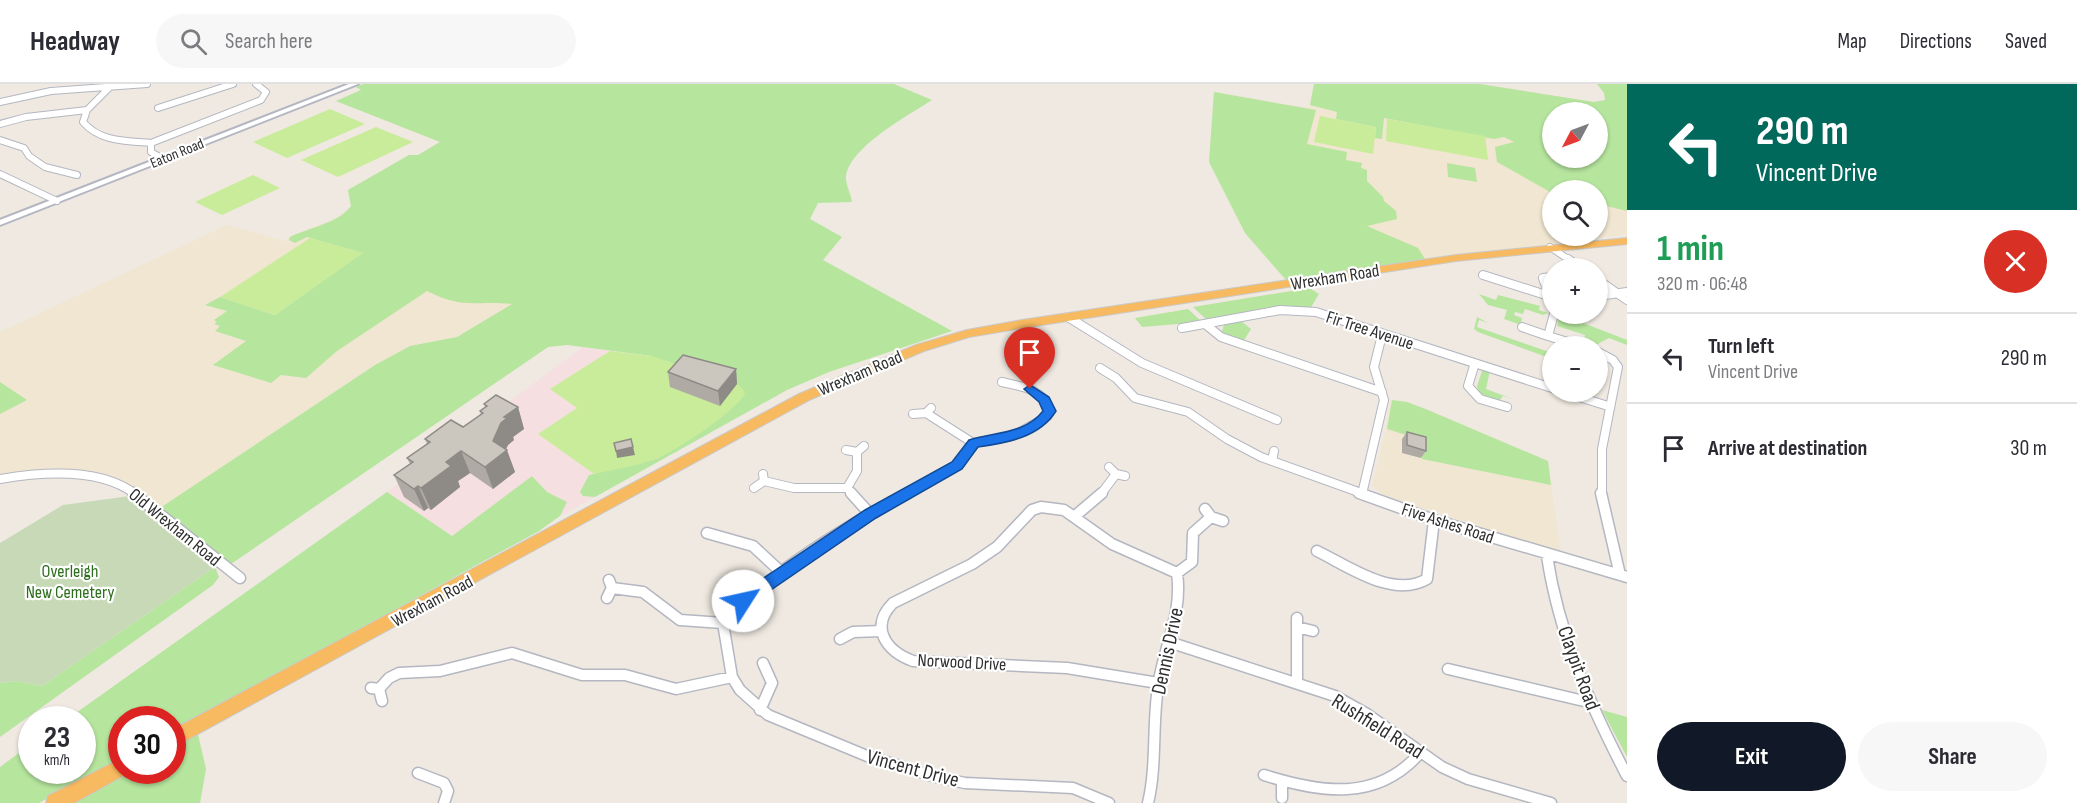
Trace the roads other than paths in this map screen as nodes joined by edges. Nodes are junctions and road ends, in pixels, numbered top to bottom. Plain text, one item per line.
1 (147, 84) edge
2 (233, 84) edge
3 (256, 84) edge
4 (355, 84) edge
5 (33, 86) edge
6 (111, 87) junction
7 (31, 94) junction
8 (0, 102) edge
9 (163, 106) dead end
10 (87, 110) junction
11 (0, 124) edge
12 (0, 140) edge
13 (151, 143) junction
14 (163, 159) junction
15 (0, 174) edge
16 (72, 176) dead end
17 (57, 201) junction
18 (0, 223) edge
19 (1627, 241) edge
20 (1550, 247) junction
21 (1566, 258) edge
22 (1483, 275) dead end
23 (1608, 286) edge
24 (1627, 292) edge
25 (1618, 293) junction
26 (1542, 294) edge
27 (1608, 294) edge
28 (1627, 300) edge
29 (1068, 317) junction
30 (1205, 324) junction
31 (1551, 324) edge
32 (1522, 327) dead end
33 (1183, 329) dead end
34 (1382, 334) junction
35 (1548, 336) joint
36 (1608, 357) edge
37 (1475, 363) junction
38 (1107, 369) dead end
39 (1002, 381) dead end
40 (1542, 385) edge
41 (1382, 392) junction
42 (1595, 402) edge
43 (1608, 406) junction
44 (1507, 407) dead end
45 (913, 414) dead end
46 (1278, 420) dead end
47 (974, 443) junction
48 (846, 450) dead end
49 (1109, 467) dead end
50 (0, 479) edge
51 (754, 488) dead end
52 (847, 488) junction
53 (1362, 494) junction
54 (870, 514) junction
55 (1075, 516) junction
56 (1223, 520) dead end
57 (1434, 520) junction
58 (707, 533) dead end
59 (1322, 549) dead end
60 (1547, 556) junction
61 (782, 573) junction
62 (1177, 573) junction
63 (1624, 576) edge
64 (240, 578) dead end
65 (609, 589) dead end
66 (723, 623) junction
67 (882, 631) junction
68 (1313, 631) dead end
69 (840, 639) dead end
70 (1169, 642) junction
71 (763, 663) dead end
72 (1448, 669) dead end
73 (732, 677) junction
74 (1297, 682) junction
75 (1158, 683) junction
76 (377, 693) dead end
77 (1588, 702) junction
78 (760, 710) junction
79 (186, 732) edge
80 (1420, 753) junction
81 (418, 773) dead end
82 (108, 775) edge
83 (1264, 775) dead end
84 (1627, 776) edge
85 (1282, 781) junction
86 (1282, 798) dead end
87 (55, 803) edge
88 (444, 803) edge
89 (1109, 803) edge
90 (1148, 803) edge
91 (1551, 803) edge

1 - 6 street
2 - 9 street
3 - 13 street
4 - 14 street, Eaton Road
5 - 7 street
6 - 7 street
6 - 10 street
7 - 8 street
10 - 11 street
10 - 13 street
12 - 16 street
13 - 14 street
14 - 17 street, Eaton Road
15 - 17 street
17 - 18 street, Eaton Road
19 - 20 highway, Wrexham Road
20 - 21 street
20 - 29 highway, Wrexham Road
22 - 26 street
23 - 25 street
24 - 25 street
25 - 27 street
25 - 28 street
29 - 46 street
29 - 79 highway, Wrexham Road
30 - 33 street, Fir Tree Avenue
30 - 34 street, Fir Tree Avenue
30 - 41 street
31 - 35 street
32 - 35 street
34 - 37 street, Fir Tree Avenue
34 - 41 street
36 - 43 street
37 - 40 street, Fir Tree Avenue
37 - 44 street
38 - 53 street, Five Ashes Road
39 - 47 street
41 - 53 street
42 - 43 street
43 - 63 street
45 - 47 street
47 - 54 street
48 - 52 street
49 - 55 street
50 - 64 street, Old Wrexham Road
51 - 52 street
52 - 54 street
53 - 57 street, Five Ashes Road
54 - 61 street
55 - 62 street
55 - 67 street
56 - 62 street
57 - 59 street
57 - 60 street, Five Ashes Road
58 - 61 street
60 - 63 street, Five Ashes Road
60 - 77 street, Claypit Road
61 - 66 street
62 - 70 street, Dennis Drive
65 - 66 street
66 - 73 street, Vincent Drive
67 - 69 street
67 - 75 street, Norwood Drive
68 - 74 street
70 - 74 street, Rushfield Road
70 - 75 street, Dennis Drive
71 - 78 street
72 - 77 street
73 - 76 street
73 - 78 street, Vincent Drive
74 - 80 street, Rushfield Road
75 - 90 street, Dennis Drive
77 - 84 street, Claypit Road
78 - 89 street, Vincent Drive
80 - 85 street
80 - 91 street, Rushfield Road
81 - 88 street
82 - 87 highway
83 - 85 street
85 - 86 street

